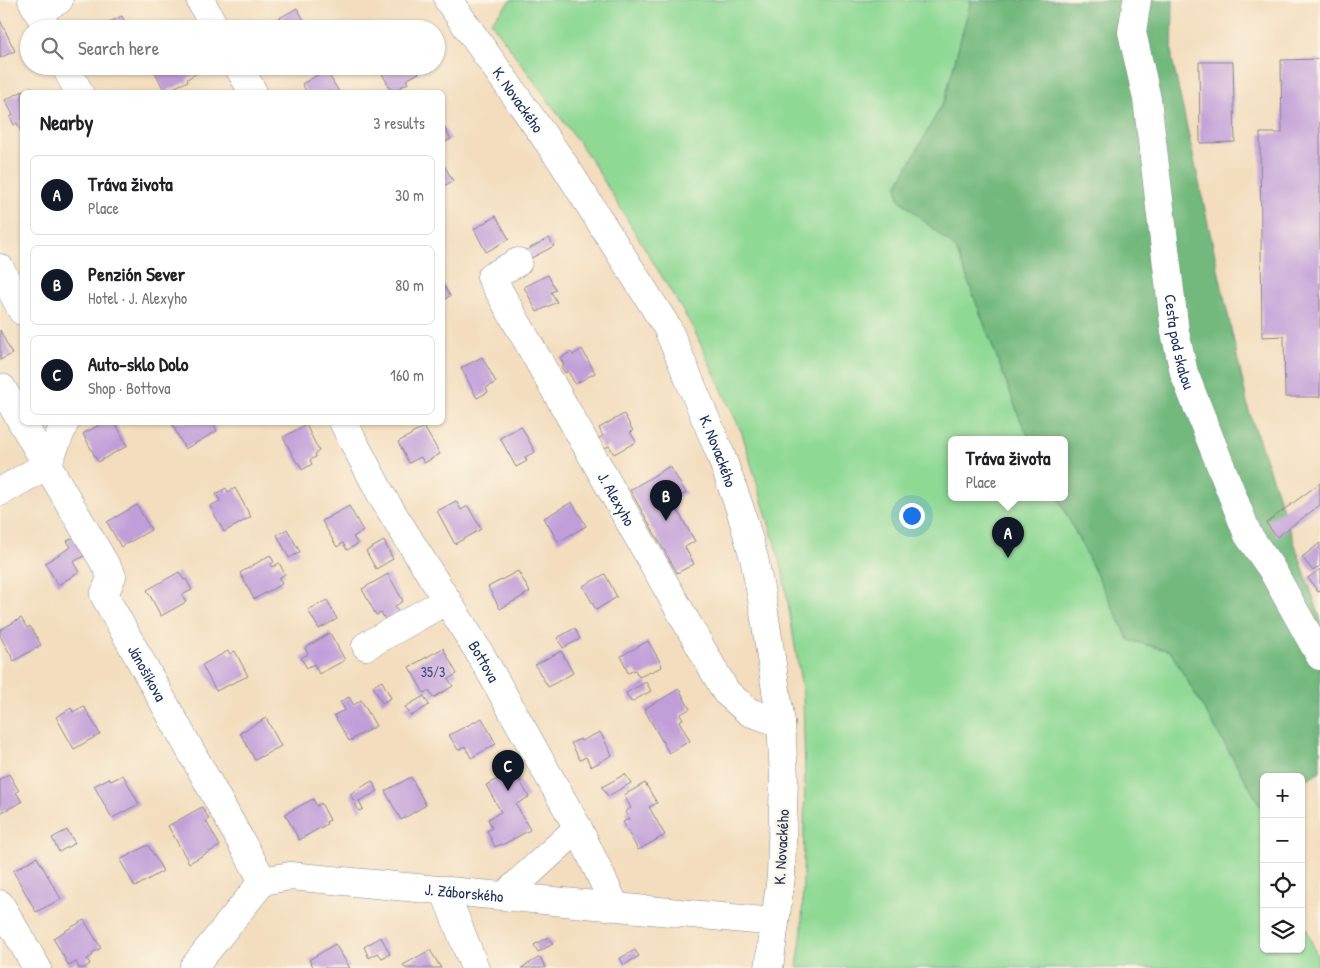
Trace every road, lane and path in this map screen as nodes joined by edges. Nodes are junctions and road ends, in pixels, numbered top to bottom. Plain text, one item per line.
1 (449, 0) edge
2 (1137, 0) edge
3 (201, 2) dead end
4 (211, 20) edge
5 (70, 75) edge
6 (243, 75) edge
7 (78, 90) edge
8 (252, 90) edge
9 (518, 262) dead end
10 (0, 268) edge
11 (20, 307) edge
12 (0, 389) edge
13 (20, 419) edge
14 (24, 425) edge
15 (64, 425) edge
16 (345, 425) edge
17 (47, 465) junction
18 (0, 492) edge
19 (447, 600) junction
20 (366, 646) dead end
21 (1320, 656) edge
22 (781, 723) junction
23 (578, 828) junction
24 (262, 881) junction
25 (444, 890) junction
26 (504, 896) junction
27 (0, 904) edge
28 (615, 906) junction
29 (775, 922) junction
30 (37, 968) edge
31 (193, 968) edge
32 (475, 968) edge
33 (769, 968) edge

1 - 22 street, K. Novackého
2 - 21 street, Cesta pod skalou
3 - 4 street
5 - 7 street
6 - 8 street
9 - 22 street, J. Alexyho
10 - 11 street
12 - 13 street, Jánošíkova
14 - 17 street, Jánošíkova
15 - 17 street
16 - 19 street, Bottova
17 - 18 street
17 - 24 street, Jánošíkova
19 - 20 street
19 - 23 street, Bottova
22 - 29 street, K. Novackého
23 - 26 street
23 - 28 street, Bottova
24 - 25 street, J. Záborského
24 - 31 street
25 - 26 street, J. Záborského
25 - 32 street
26 - 28 street, J. Záborského
27 - 30 street
28 - 29 street, J. Záborského
29 - 33 street, K. Novackého

